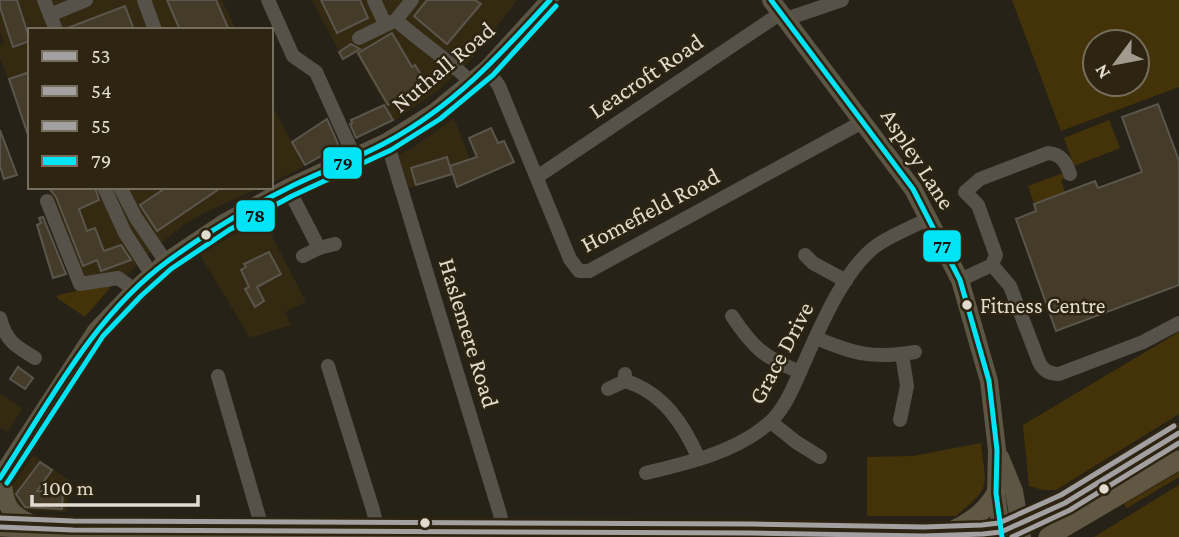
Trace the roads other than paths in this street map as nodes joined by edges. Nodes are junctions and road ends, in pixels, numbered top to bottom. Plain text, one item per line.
1 (44, 0) edge
2 (86, 0) edge
3 (144, 0) edge
4 (268, 0) edge
5 (374, 0) edge
6 (412, 0) edge
7 (550, 0) edge
8 (842, 0) edge
9 (779, 11) edge
10 (50, 15) junction
11 (391, 22) junction
12 (54, 28) edge
13 (154, 28) edge
14 (359, 38) dead end
15 (488, 69) junction
16 (471, 82) junction
17 (864, 121) junction
18 (387, 142) junction
19 (355, 158) junction
20 (1070, 174) dead end
21 (537, 177) junction
22 (288, 188) junction
23 (105, 189) edge
24 (122, 189) edge
25 (47, 201) dead end
26 (930, 218) junction
27 (335, 244) dead end
28 (319, 248) junction
29 (303, 256) dead end
30 (805, 256) dead end
31 (166, 262) junction
32 (992, 265) junction
33 (152, 275) junction
34 (960, 280) junction
35 (846, 281) junction
36 (135, 290) junction
37 (0, 318) edge
38 (1179, 323) edge
39 (733, 325) dead end
40 (816, 338) junction
41 (35, 358) dead end
42 (328, 366) dead end
43 (800, 372) junction
44 (218, 376) dead end
45 (608, 389) dead end
46 (897, 410) dead end
47 (771, 422) junction
48 (1179, 433) edge
49 (997, 450) junction
50 (812, 458) dead end
51 (699, 459) junction
52 (1179, 460) edge
53 (1, 470) edge
54 (646, 473) dead end
55 (996, 493) junction
56 (0, 527) edge
57 (46, 529) junction
58 (263, 531) junction
59 (1021, 531) edge
60 (377, 532) junction
61 (182, 534) edge
62 (348, 534) edge
63 (505, 535) edge
64 (752, 535) edge
65 (1001, 535) edge
66 (939, 536) edge
67 (1048, 537) edge

1 - 10 street
2 - 10 street
3 - 13 street
4 - 19 street
5 - 11 street
6 - 11 street
7 - 15 main road, Nuthall Road
8 - 9 street, Leacroft Road
9 - 17 main road, Aspley Lane
9 - 21 street, Leacroft Road
10 - 12 street
11 - 14 street
11 - 16 street
15 - 16 main road, Nuthall Road
15 - 21 street, Homefield Road
16 - 18 main road, Nuthall Road
17 - 21 street, Homefield Road
17 - 26 main road, Aspley Lane
18 - 19 main road, Nuthall Road
18 - 63 street, Haslemere Road
19 - 22 main road, Nuthall Road
20 - 32 street
22 - 28 street
22 - 31 main road, Nuthall Road
23 - 33 street
24 - 31 street
25 - 36 street
26 - 34 main road, Aspley Lane
26 - 35 street, Grace Drive
27 - 28 street
28 - 29 street
30 - 35 street
31 - 33 main road, Nuthall Road
32 - 34 street
32 - 38 street
33 - 36 main road, Nuthall Road
34 - 49 main road, Aspley Lane
35 - 40 street, Grace Drive
36 - 53 main road, Nuthall Road
37 - 41 street
39 - 43 street
40 - 43 street, Grace Drive
40 - 46 street
42 - 60 street
43 - 47 street, Grace Drive
44 - 58 street
45 - 51 street
47 - 50 street
47 - 51 street, Grace Drive
48 - 59 highway
49 - 55 main road, Aspley Lane
49 - 59 main road, Aspley Lane
51 - 54 street, Grace Drive
52 - 67 highway
53 - 57 main road
55 - 65 main road, Aspley Lane
55 - 66 highway
56 - 57 highway
57 - 61 highway
58 - 61 highway
58 - 62 highway
59 - 65 highway
60 - 62 highway
60 - 63 highway
63 - 64 highway
64 - 66 highway
65 - 66 highway

